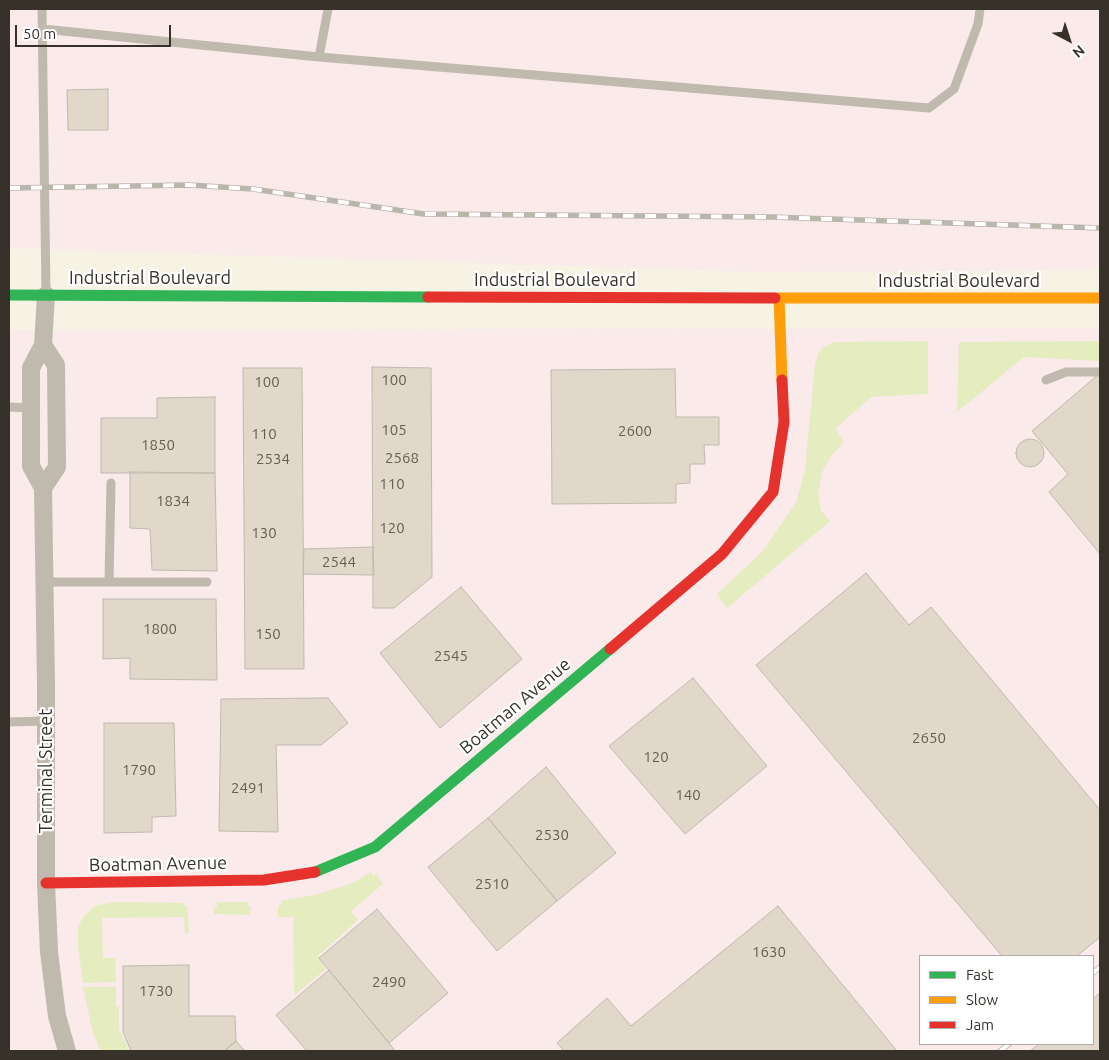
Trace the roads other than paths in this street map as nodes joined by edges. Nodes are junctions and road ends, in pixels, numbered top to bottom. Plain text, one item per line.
1 (42, 9) edge
2 (328, 9) edge
3 (980, 9) edge
4 (43, 29) junction
5 (319, 57) junction
6 (9, 295) edge
7 (46, 295) junction
8 (779, 298) junction
9 (1100, 298) edge
10 (43, 345) junction
11 (1100, 372) edge
12 (1046, 380) dead end
13 (9, 407) edge
14 (31, 408) junction
15 (111, 483) dead end
16 (43, 488) junction
17 (44, 582) junction
18 (109, 582) junction
19 (207, 582) dead end
20 (46, 721) junction
21 (9, 722) edge
22 (46, 883) junction
23 (67, 1051) edge

1 - 4 lane
2 - 5 lane
3 - 5 lane
4 - 5 lane
4 - 7 lane
6 - 7 main road, Industrial Boulevard
7 - 8 main road, Industrial Boulevard
7 - 10 street, Terminal Street
8 - 9 main road, Industrial Boulevard
8 - 22 main road, Boatman Avenue
10 - 14 street, Terminal Street
10 - 16 street
11 - 12 lane
13 - 14 lane
14 - 16 street, Terminal Street
15 - 18 lane
16 - 17 street, Terminal Street
17 - 18 lane
17 - 20 street, Terminal Street
18 - 19 lane
20 - 21 lane
20 - 22 street, Terminal Street
22 - 23 street, Terminal Street

